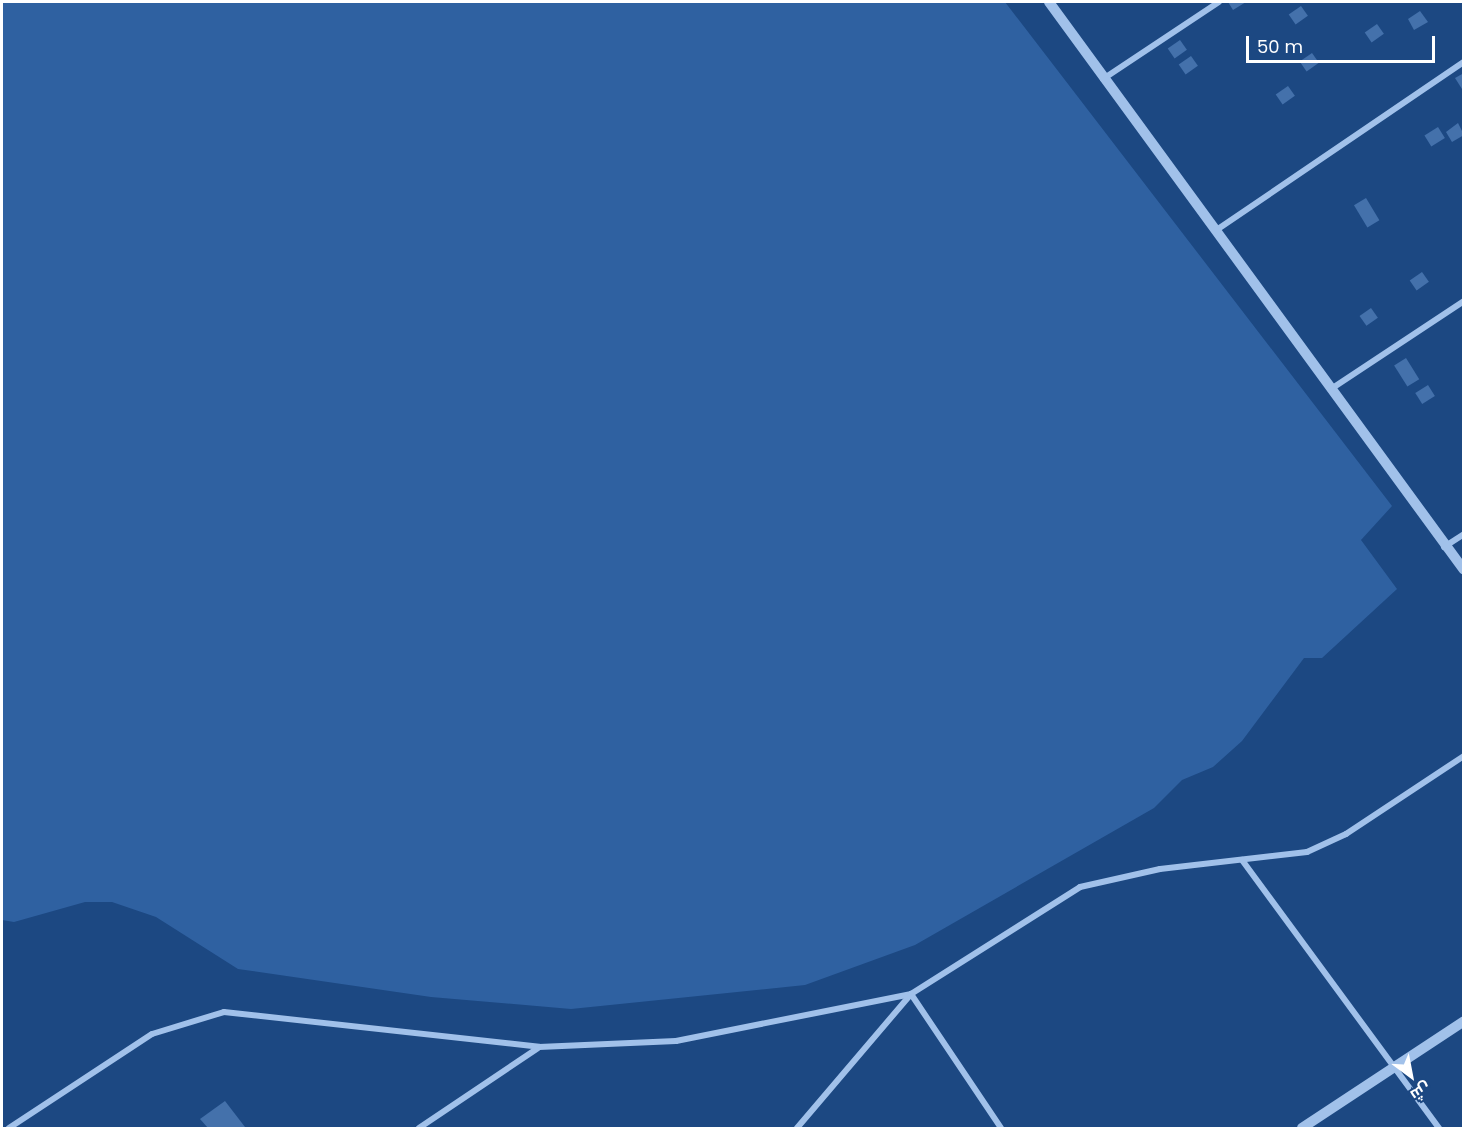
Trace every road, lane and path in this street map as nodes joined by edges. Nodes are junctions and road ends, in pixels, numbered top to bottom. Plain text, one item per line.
1 (1049, 2) edge
2 (1218, 2) edge
3 (1464, 62) edge
4 (1102, 80) junction
5 (1215, 231) junction
6 (1464, 301) edge
7 (1328, 391) junction
8 (1464, 534) edge
9 (1443, 548) junction
10 (1464, 570) edge
11 (1464, 756) edge
12 (1242, 860) junction
13 (911, 994) junction
14 (1464, 1021) edge
15 (539, 1047) junction
16 (1396, 1065) junction
17 (9, 1128) edge
18 (419, 1128) edge
19 (797, 1128) edge
20 (1001, 1128) edge
21 (1302, 1128) edge
22 (1438, 1128) edge

1 - 4 street
2 - 4 street
3 - 5 street
4 - 5 street
5 - 7 street
6 - 7 street
7 - 9 street
8 - 9 street
9 - 10 street
11 - 12 street
12 - 13 street
12 - 16 street
13 - 15 street
13 - 19 street
13 - 20 street
14 - 16 street
15 - 17 street
15 - 18 street
16 - 21 street
16 - 22 street

